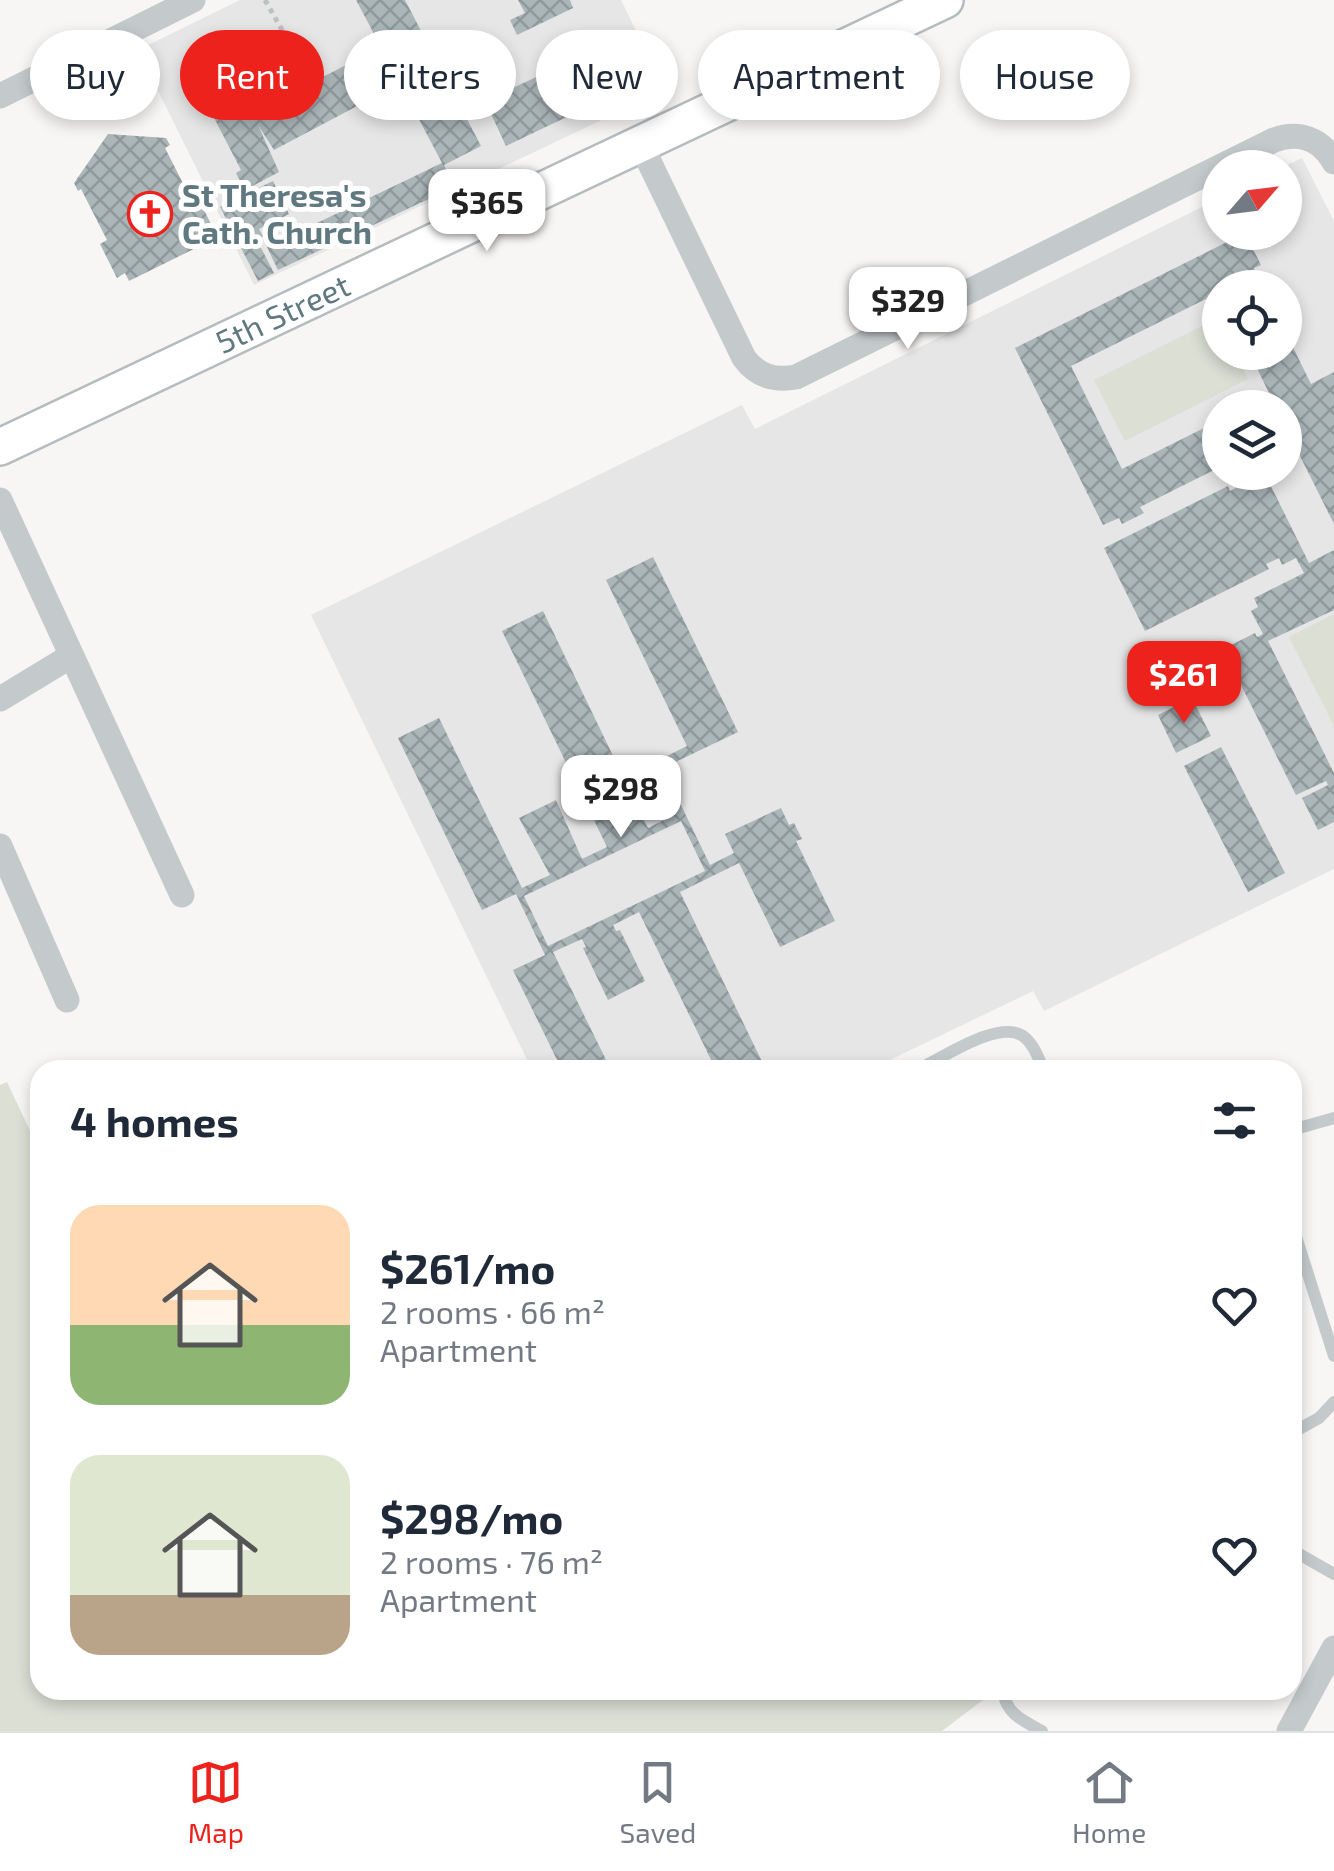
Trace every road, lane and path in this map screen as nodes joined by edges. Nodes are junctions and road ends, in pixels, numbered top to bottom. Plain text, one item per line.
1 (194, 0) edge
2 (264, 0) edge
3 (945, 0) edge
4 (282, 30) edge
5 (0, 96) edge
6 (641, 145) junction
7 (1334, 162) edge
8 (0, 447) edge
9 (0, 500) edge
10 (72, 656) junction
11 (0, 699) edge
12 (0, 846) edge
13 (182, 895) dead end
14 (67, 1000) dead end
15 (937, 1060) edge
16 (1038, 1060) edge
17 (1334, 1118) edge
18 (1302, 1127) edge
19 (1302, 1255) edge
20 (1334, 1356) edge
21 (1334, 1402) edge
22 (1302, 1427) edge
23 (1302, 1556) edge
24 (1334, 1574) edge
25 (1334, 1648) edge
26 (1004, 1700) edge
27 (1042, 1731) edge
28 (1289, 1731) edge

1 - 5 street
2 - 4 path
3 - 6 street, 5th Street
6 - 7 street
6 - 8 street, 5th Street
9 - 10 street
10 - 11 street
10 - 13 street
12 - 14 street
15 - 16 lane
17 - 18 lane
19 - 20 lane
21 - 22 lane
23 - 24 lane
25 - 28 street
26 - 27 lane

